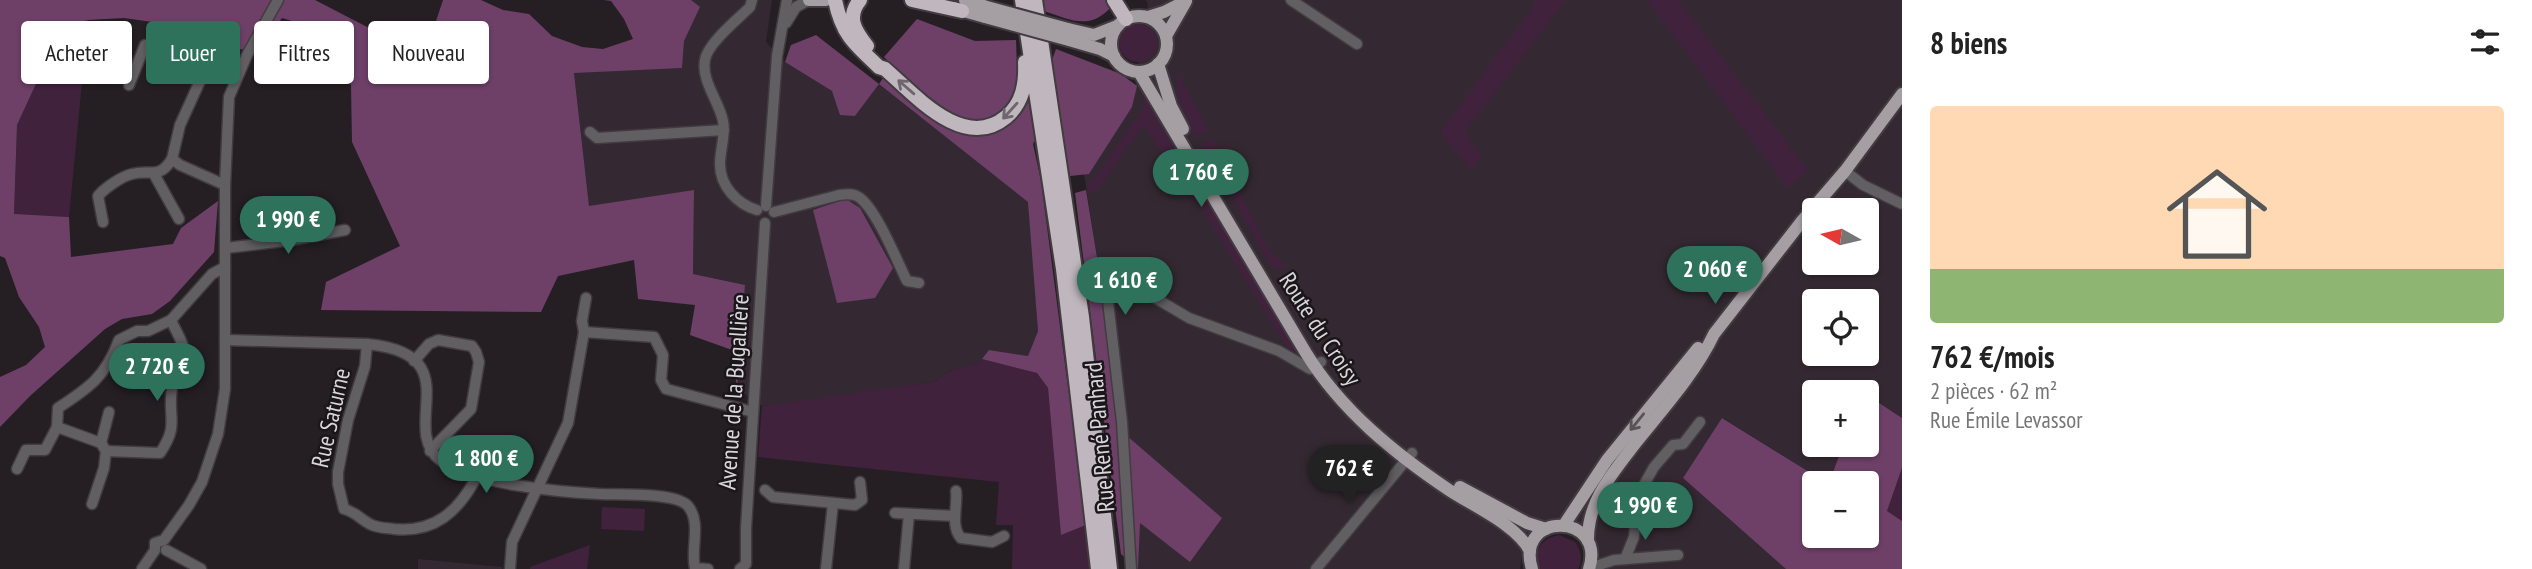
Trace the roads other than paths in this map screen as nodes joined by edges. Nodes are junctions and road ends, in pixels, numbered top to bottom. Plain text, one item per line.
1 (278, 0) edge
2 (752, 0) edge
3 (787, 0) edge
4 (809, 0) edge
5 (825, 0) edge
6 (835, 0) edge
7 (860, 0) edge
8 (912, 0) edge
9 (926, 0) edge
10 (1022, 0) edge
11 (1035, 0) edge
12 (1114, 0) edge
13 (1291, 0) edge
14 (1186, 1) edge
15 (963, 6) edge
16 (1148, 17) junction
17 (1122, 22) junction
18 (1026, 23) junction
19 (781, 33) junction
20 (1069, 34) junction
21 (1166, 36) junction
22 (1357, 44) dead end
23 (1114, 56) junction
24 (1158, 64) junction
25 (885, 69) junction
26 (1139, 72) junction
27 (129, 85) dead end
28 (1900, 102) edge
29 (724, 130) junction
30 (590, 132) dead end
31 (172, 159) junction
32 (1846, 171) junction
33 (153, 174) junction
34 (225, 185) junction
35 (1902, 204) edge
36 (766, 210) junction
37 (179, 219) dead end
38 (103, 222) dead end
39 (345, 230) dead end
40 (226, 248) junction
41 (225, 267) junction
42 (919, 283) dead end
43 (586, 298) dead end
44 (171, 320) junction
45 (584, 332) junction
46 (1714, 334) junction
47 (225, 340) junction
48 (367, 344) junction
49 (414, 361) junction
50 (1318, 365) junction
51 (109, 412) dead end
52 (753, 412) junction
53 (1700, 422) dead end
54 (57, 427) junction
55 (103, 447) junction
56 (430, 451) junction
57 (1409, 456) junction
58 (17, 469) dead end
59 (476, 478) junction
60 (860, 482) dead end
61 (537, 487) junction
62 (765, 490) dead end
63 (956, 491) dead end
64 (833, 503) junction
65 (92, 504) dead end
66 (895, 513) dead end
67 (909, 514) junction
68 (955, 516) junction
69 (1568, 520) junction
70 (1545, 529) junction
71 (1004, 536) dead end
72 (162, 547) junction
73 (1590, 547) junction
74 (1678, 555) dead end
75 (1529, 562) edge
76 (1618, 562) edge
77 (747, 567) edge
78 (1590, 568) edge
79 (142, 569) edge
80 (201, 569) edge
81 (510, 569) edge
82 (695, 569) edge
83 (708, 569) edge
84 (826, 569) edge
85 (904, 569) edge
86 (1098, 569) edge
87 (1110, 569) edge
88 (1131, 569) edge
89 (1316, 569) edge

1 - 34 street
2 - 29 street
3 - 19 street
4 - 5 main road
4 - 19 street
6 - 25 highway
7 - 25 highway
8 - 15 highway
9 - 15 main road
10 - 18 highway
11 - 87 highway
12 - 17 highway
13 - 22 street
14 - 16 main road
14 - 21 main road
15 - 20 main road, bridge
16 - 17 main road
16 - 21 main road
17 - 20 main road
17 - 23 main road
18 -> 25 highway
18 - 86 highway
19 - 36 street
20 - 23 main road
21 - 24 main road
23 - 26 main road
24 - 26 main road
24 - 50 main road, Route du Croisy
26 - 50 main road, Route du Croisy
27 - 31 street
28 - 32 main road
29 - 30 street
29 - 36 street
31 - 33 street
31 - 34 street
32 - 35 street
32 - 46 main road
33 - 37 street
33 - 38 street
34 - 40 street
36 - 42 street
36 - 52 street, Avenue de la Bugallière
39 - 40 street
40 - 41 street
41 - 44 street
41 - 47 street
43 - 45 street
44 - 54 street
44 - 55 street
45 - 52 street
45 - 61 street
46 -> 69 main road
46 - 73 main road
47 - 48 street
47 - 72 street
48 - 49 street
48 - 59 street, Rue Saturne
49 - 56 street
49 - 56 street
50 - 57 main road, Route du Croisy
50 - 88 street, Rue René Panhard
51 - 55 street
52 - 77 street, Avenue de la Bugallière
53 - 76 street
54 - 55 street
54 - 58 street
55 - 65 street
56 - 59 street
57 - 70 main road, Route du Croisy
57 - 75 main road, Route du Croisy
57 - 89 street
59 - 61 street
60 - 64 street
61 - 81 street
61 - 82 street
62 - 64 street
63 - 68 street
64 - 84 street
66 - 67 street
67 - 68 street
67 - 85 street
68 - 71 street
69 - 70 main road
69 - 73 main road
70 - 75 main road
72 - 79 street
72 - 80 street
73 - 76 street
73 - 78 main road
74 - 76 street
76 - 78 street
82 - 83 street

